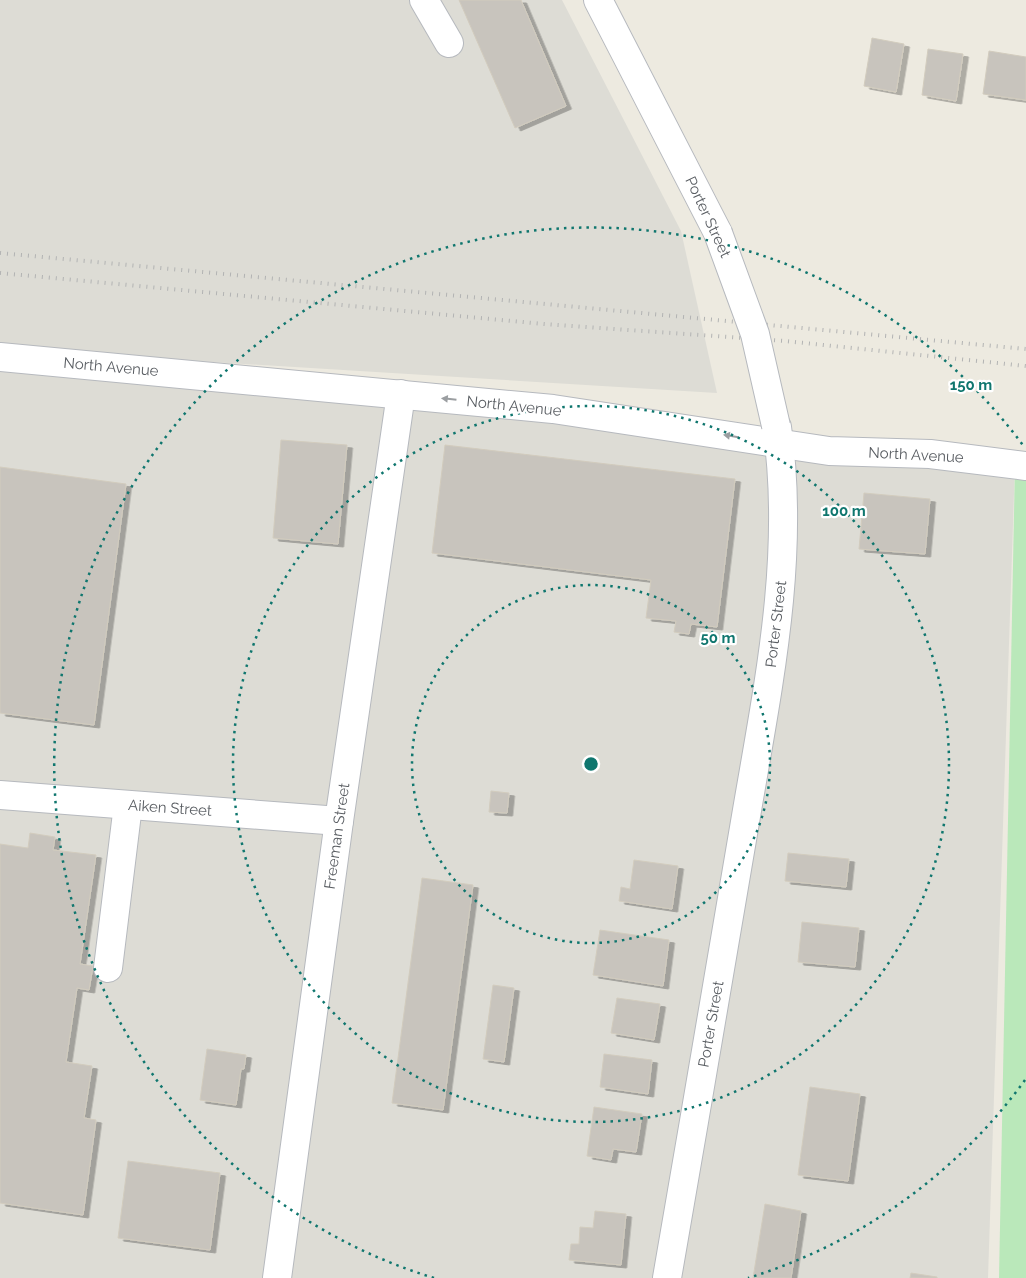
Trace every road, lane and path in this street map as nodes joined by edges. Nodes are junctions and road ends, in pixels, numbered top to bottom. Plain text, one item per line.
1 (424, 0) edge
2 (598, 0) edge
3 (449, 43) dead end
4 (0, 357) edge
5 (401, 394) junction
6 (778, 435) junction
7 (1026, 466) edge
8 (0, 794) edge
9 (128, 804) junction
10 (339, 821) junction
11 (108, 968) dead end
12 (277, 1278) edge
13 (667, 1278) edge

1 - 3 street
2 - 6 street, Porter Street, bridge
4 - 5 street, North Avenue
6 -> 5 street, North Avenue
5 - 10 street, Freeman Street
6 - 7 street, North Avenue
6 - 13 street, Porter Street
8 - 9 street, Aiken Street
9 - 10 street, Aiken Street
9 - 11 street
10 - 12 street, Freeman Street

